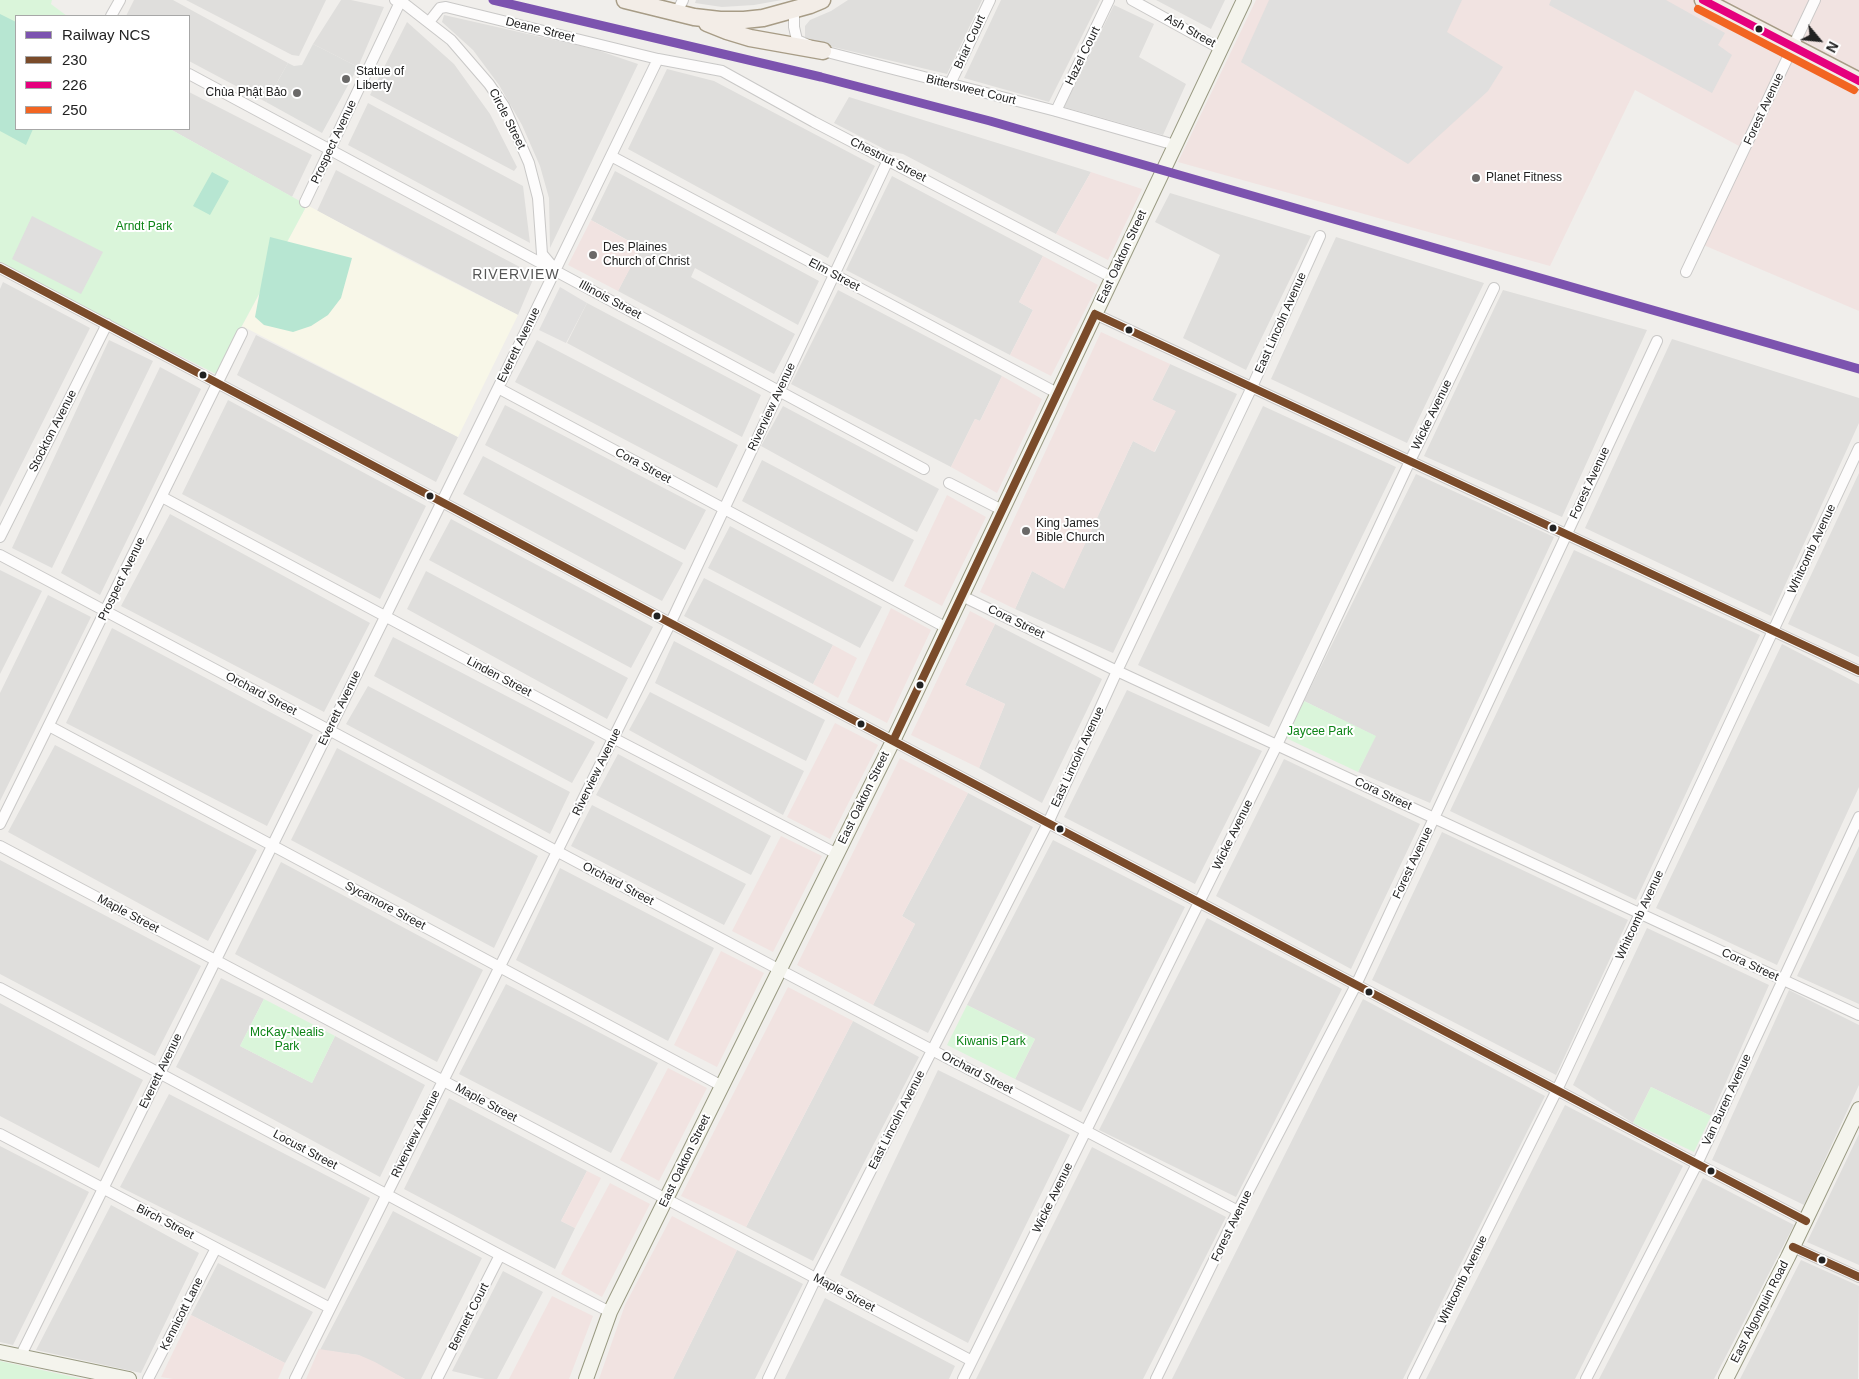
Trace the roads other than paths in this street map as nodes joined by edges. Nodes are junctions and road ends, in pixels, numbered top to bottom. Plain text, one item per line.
1 (120, 0) edge
2 (399, 0) edge
3 (625, 0) edge
4 (822, 0) edge
5 (990, 0) edge
6 (1110, 0) edge
7 (1132, 0) edge
8 (1244, 0) edge
9 (1704, 0) edge
10 (1815, 0) edge
11 (680, 6) edge
12 (794, 10) junction
13 (112, 15) edge
14 (694, 17) junction
15 (429, 22) junction
16 (1794, 47) junction
17 (1221, 49) junction
18 (823, 51) junction
19 (658, 59) junction
20 (190, 75) edge
21 (1859, 82) edge
22 (950, 84) junction
23 (1056, 111) junction
24 (1175, 145) junction
25 (330, 150) junction
26 (611, 156) junction
27 (888, 160) junction
28 (305, 202) dead end
29 (1320, 236) dead end
30 (0, 268) edge
31 (555, 270) junction
32 (1686, 272) dead end
33 (834, 275) junction
34 (1112, 278) junction
35 (1494, 288) dead end
36 (1095, 314) junction
37 (107, 324) junction
38 (242, 333) dead end
39 (1657, 341) dead end
40 (217, 383) junction
41 (1252, 387) junction
42 (498, 388) junction
43 (779, 391) junction
44 (1057, 393) junction
45 (1859, 448) edge
46 (1410, 461) junction
47 (924, 470) dead end
48 (949, 483) dead end
49 (162, 497) junction
50 (442, 502) junction
51 (724, 509) junction
52 (1002, 510) junction
53 (1566, 534) junction
54 (0, 537) edge
55 (0, 555) edge
56 (962, 596) junction
57 (106, 611) junction
58 (385, 617) junction
59 (671, 622) junction
60 (947, 628) junction
61 (1774, 631) junction
62 (1117, 671) junction
63 (1859, 671) edge
64 (49, 726) junction
65 (329, 730) junction
66 (613, 738) junction
67 (892, 741) junction
68 (1277, 745) junction
69 (1859, 817) edge
70 (1434, 818) junction
71 (1048, 823) junction
72 (0, 824) edge
73 (0, 846) edge
74 (272, 846) junction
75 (557, 852) junction
76 (837, 854) junction
77 (1200, 903) junction
78 (1641, 914) junction
79 (216, 960) junction
80 (500, 967) junction
81 (780, 970) junction
82 (1783, 980) junction
83 (1356, 985) junction
84 (0, 988) edge
85 (1859, 1015) edge
86 (933, 1051) junction
87 (160, 1072) junction
88 (443, 1080) junction
89 (722, 1086) junction
90 (1557, 1090) junction
91 (1859, 1109) edge
92 (1086, 1130) junction
93 (0, 1134) edge
94 (1697, 1164) junction
95 (102, 1189) junction
96 (387, 1194) junction
97 (666, 1199) junction
98 (1238, 1211) junction
99 (1806, 1221) junction
100 (1793, 1247) junction
101 (216, 1248) junction
102 (500, 1255) junction
103 (1859, 1277) edge
104 (816, 1278) junction
105 (330, 1308) junction
106 (610, 1312) junction
107 (0, 1352) edge
108 (20, 1357) junction
109 (972, 1361) junction
110 (439, 1376) edge
111 (129, 1379) edge
112 (148, 1379) edge
113 (295, 1379) edge
114 (586, 1379) edge
115 (768, 1379) edge
116 (963, 1379) edge
117 (1156, 1379) edge
118 (1414, 1379) edge
119 (1586, 1379) edge
120 (1726, 1379) edge

1 - 13 street
2 - 15 street, Circle Street
2 - 25 street, Prospect Avenue
3 - 11 main road
4 - 12 main road
5 - 22 street, Briar Court
6 - 23 street, Hazel Court
7 - 17 street, Ash Street
8 - 17 main road, East Oakton Street
9 - 16 main road
10 - 16 street, Forest Avenue
11 - 14 main road
12 - 14 main road
12 - 18 street, Bittersweet Court
14 - 18 main road
15 - 19 street, Deane Street
15 - 31 street, Circle Street
16 - 21 main road
16 - 32 street, Forest Avenue
17 - 24 main road, East Oakton Street
18 - 22 street, Bittersweet Court
19 - 26 street, Everett Avenue
19 - 27 street, Chestnut Street
20 - 25 street, Illinois Street
22 - 23 street, Bittersweet Court
23 - 24 street, Bittersweet Court
24 - 34 main road, East Oakton Street
25 - 28 street, Prospect Avenue
25 - 31 street, Illinois Street
26 - 31 street, Everett Avenue
26 - 33 street, Elm Street
27 - 33 street, Riverview Avenue
27 - 34 street, Chestnut Street
29 - 41 street, East Lincoln Avenue
30 - 37 street
31 - 42 street, Everett Avenue
31 - 43 street, Illinois Street
33 - 43 street, Riverview Avenue
33 - 44 street, Elm Street
34 - 36 main road, East Oakton Street
35 - 46 street, Wicke Avenue
36 - 41 street
36 - 44 main road, East Oakton Street
37 - 40 street
37 - 54 street, Stockton Avenue
38 - 40 street, Prospect Avenue
39 - 53 street, Forest Avenue
40 - 49 street, Prospect Avenue
40 - 50 street
41 - 46 street
41 - 62 street, East Lincoln Avenue
42 - 50 street, Everett Avenue
42 - 51 street, Cora Street
43 - 47 street, Illinois Street
43 - 51 street, Riverview Avenue
44 - 52 main road, East Oakton Street
45 - 61 street, Whitcomb Avenue
46 - 53 street
46 - 68 street, Wicke Avenue
48 - 52 street
49 - 57 street, Prospect Avenue
49 - 58 street, Linden Street
50 - 58 street, Everett Avenue
50 - 59 street
51 - 59 street, Riverview Avenue
51 - 60 street, Cora Street
52 - 56 main road, East Oakton Street
53 - 61 street
53 - 70 street, Forest Avenue
55 - 57 street, Orchard Street
56 - 60 main road, East Oakton Street
56 - 62 street, Cora Street
57 - 64 street, Prospect Avenue
57 - 65 street, Orchard Street
58 - 65 street, Everett Avenue
58 - 66 street, Linden Street
59 - 66 street, Riverview Avenue
59 - 67 street
60 - 67 main road, East Oakton Street
61 - 63 street
61 - 78 street, Whitcomb Avenue
62 - 68 street, Cora Street
62 - 71 street, East Lincoln Avenue
64 - 72 street, Prospect Avenue
64 - 74 street, Sycamore Street
65 - 74 street, Everett Avenue
65 - 75 street, Orchard Street
66 - 75 street, Riverview Avenue
66 - 76 street, Linden Street
67 - 71 street
67 - 76 main road, East Oakton Street
68 - 70 street, Cora Street
68 - 77 street, Wicke Avenue
69 - 82 street, Van Buren Avenue
70 - 78 street, Cora Street
70 - 83 street, Forest Avenue
71 - 77 street
71 - 86 street, East Lincoln Avenue
73 - 79 street, Maple Street
74 - 79 street, Everett Avenue
74 - 80 street, Sycamore Street
75 - 80 street, Riverview Avenue
75 - 81 street, Orchard Street
76 - 81 main road, East Oakton Street
77 - 83 street
77 - 92 street, Wicke Avenue
78 - 82 street, Cora Street
78 - 90 street, Whitcomb Avenue
79 - 87 street, Everett Avenue
79 - 88 street, Maple Street
80 - 88 street, Riverview Avenue
80 - 89 street, Sycamore Street
81 - 86 street, Orchard Street
81 - 89 main road, East Oakton Street
82 - 85 street, Cora Street
82 - 94 street, Van Buren Avenue
83 - 90 street
83 - 98 street, Forest Avenue
84 - 87 street, Locust Street
86 - 92 street, Orchard Street
86 - 104 street, East Lincoln Avenue
87 - 95 street, Everett Avenue
87 - 96 street, Locust Street
88 - 96 street, Riverview Avenue
88 - 97 street, Maple Street
89 - 97 main road, East Oakton Street
90 - 94 street
90 - 118 street, Whitcomb Avenue
91 - 99 main road, East Algonquin Road
92 - 98 street, Orchard Street
92 - 109 street, Wicke Avenue
93 - 95 street, Birch Street
94 - 99 street
94 - 119 street, Van Buren Avenue
95 - 101 street, Birch Street
95 - 108 street, Everett Avenue
96 - 102 street, Locust Street
96 - 105 street, Riverview Avenue
97 - 104 street, Maple Street
97 - 106 main road, East Oakton Street
98 - 117 street, Forest Avenue
99 - 100 main road, East Algonquin Road
100 - 103 street
100 - 120 main road, East Algonquin Road
101 - 105 street, Birch Street
101 - 112 street, Kennicott Lane
102 - 106 street, Locust Street
102 - 110 street, Bennett Court
104 - 109 street, Maple Street
104 - 115 street, East Lincoln Avenue
105 - 113 street, Riverview Avenue
106 - 114 main road, East Oakton Street
107 - 108 main road
108 - 111 main road
109 - 116 street, Wicke Avenue

